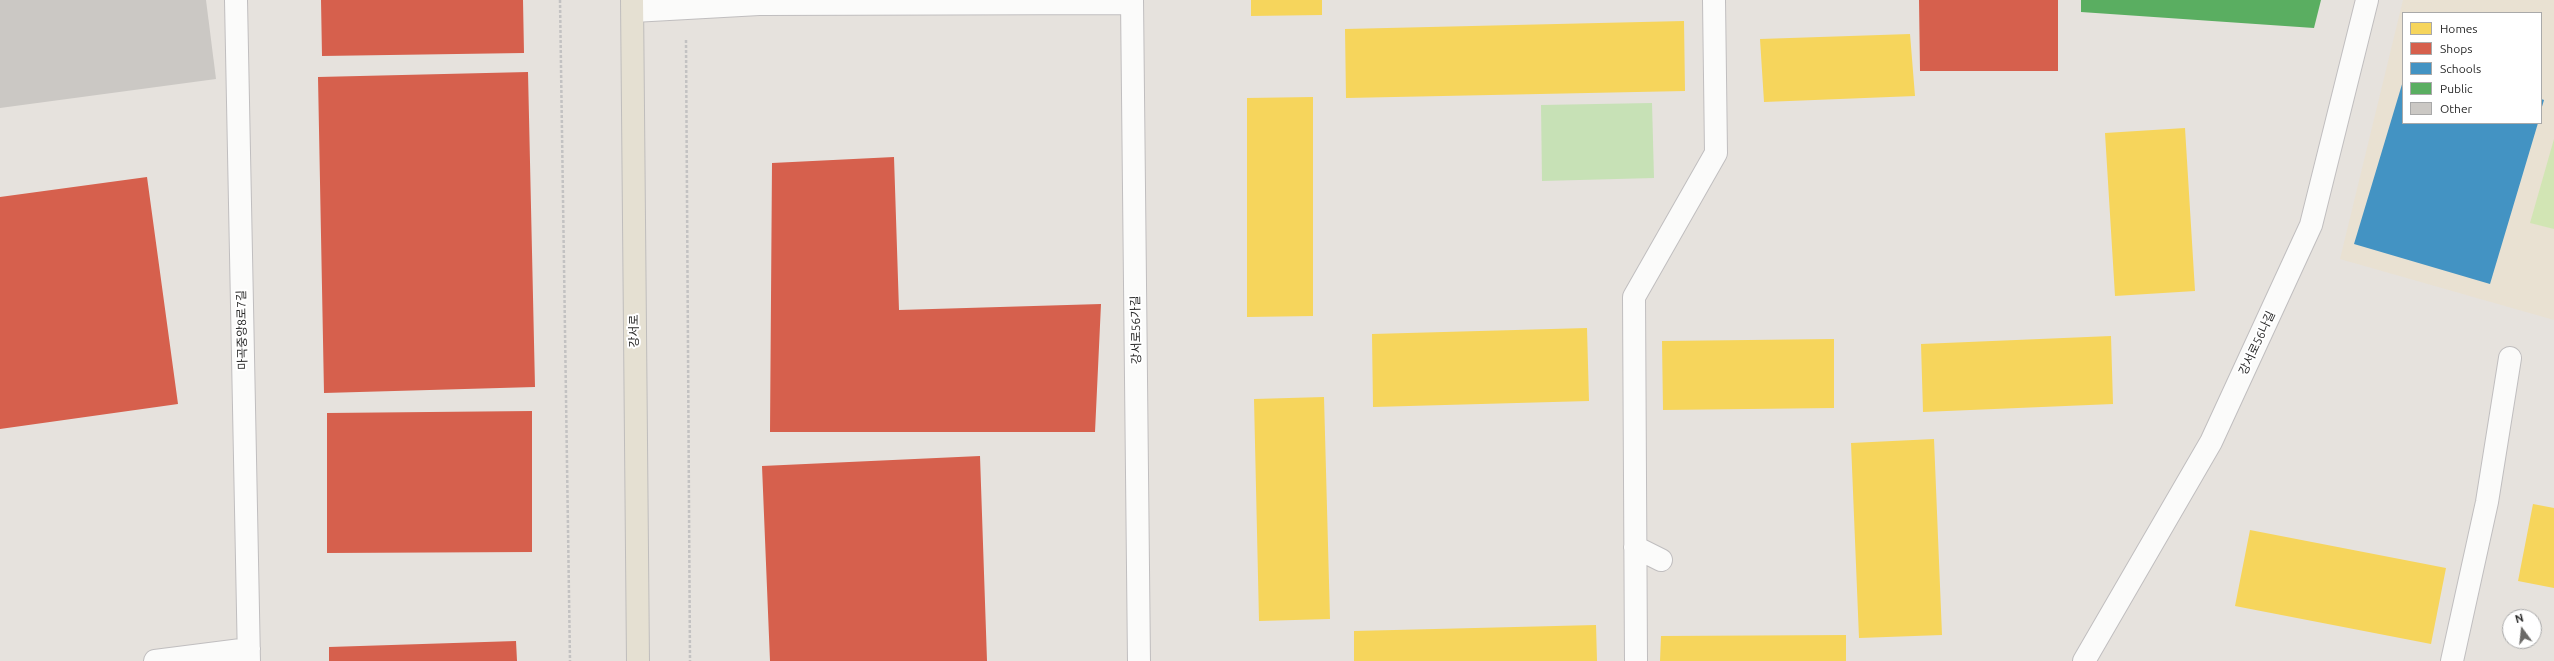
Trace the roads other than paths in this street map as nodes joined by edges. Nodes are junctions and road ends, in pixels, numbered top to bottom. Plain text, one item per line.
1 (236, 0) edge
2 (1714, 0) edge
3 (2367, 0) edge
4 (947, 2) edge
5 (1132, 2) edge
6 (633, 5) edge
7 (2510, 358) dead end
8 (1635, 547) junction
9 (1661, 560) dead end
10 (249, 655) edge
11 (155, 661) edge
12 (638, 661) edge
13 (1140, 661) edge
14 (1636, 661) edge
15 (2084, 661) edge
16 (2452, 661) edge

1 - 10 street, 마곡중앙8로7길
2 - 8 street
3 - 15 street, 강서로56나길
4 - 5 street
4 - 6 street
5 - 13 street, 강서로56가길
6 - 12 main road, 강서로
7 - 16 street
8 - 9 street
8 - 14 street
10 - 11 street

